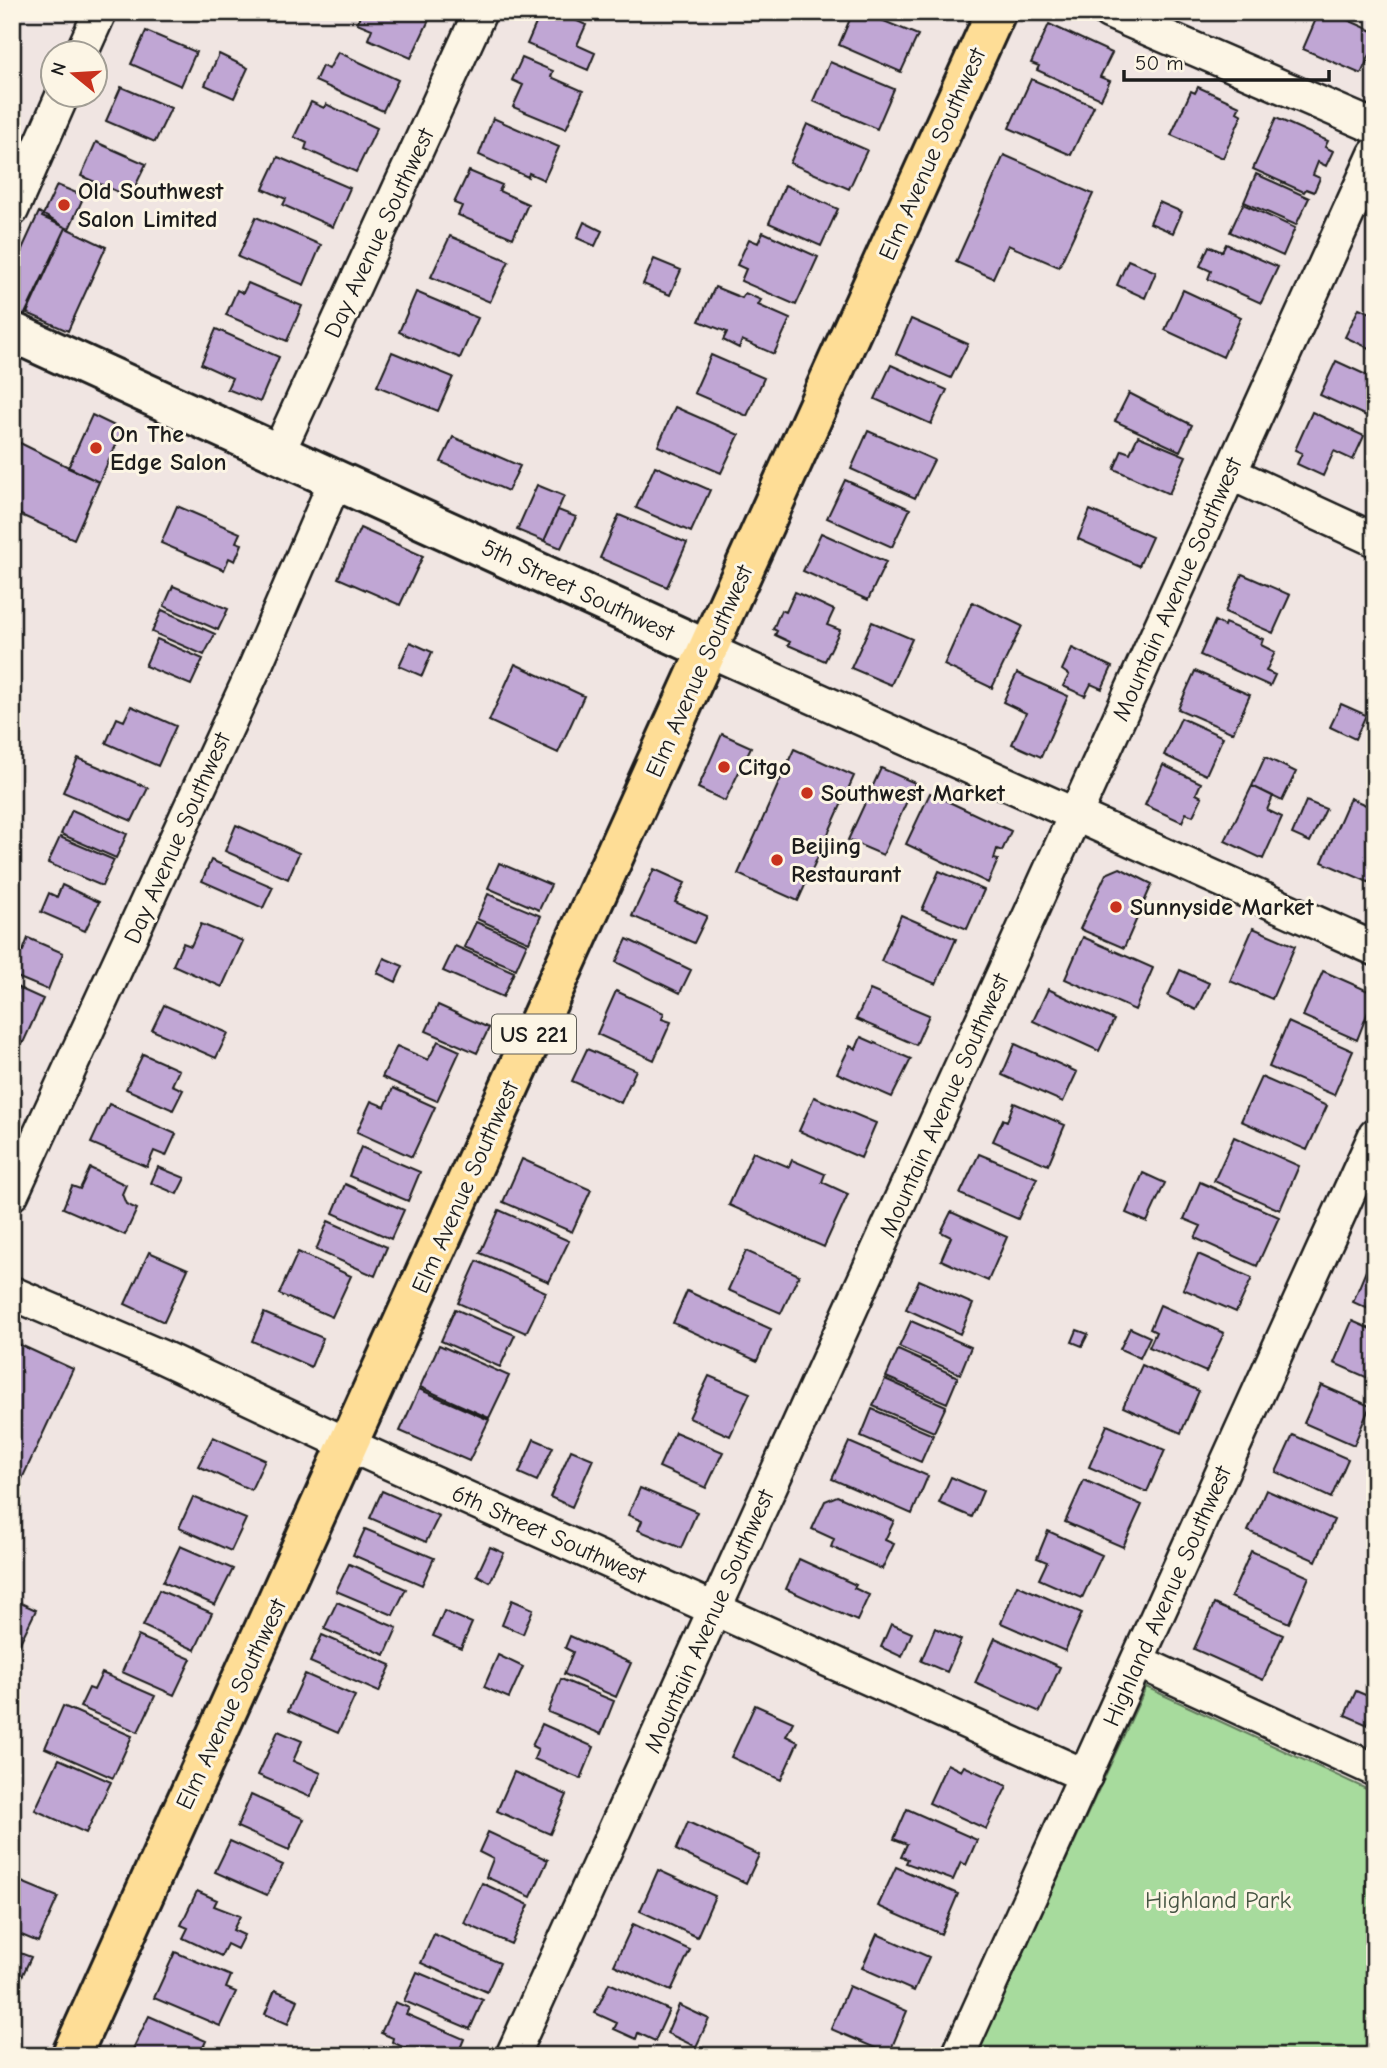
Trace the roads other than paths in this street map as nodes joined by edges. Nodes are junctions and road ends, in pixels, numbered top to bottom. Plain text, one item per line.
1 (100, 12) edge
2 (480, 12) edge
3 (996, 12) edge
4 (1109, 12) edge
5 (88, 38) edge
6 (57, 108) edge
7 (1375, 127) edge
8 (1375, 154) edge
9 (12, 210) edge
10 (12, 332) edge
11 (278, 453) junction
12 (1230, 473) junction
13 (336, 479) junction
14 (1375, 540) edge
15 (708, 650) junction
16 (1074, 816) junction
17 (1375, 949) edge
18 (1375, 1135) edge
19 (12, 1194) edge
20 (12, 1293) edge
21 (349, 1445) junction
22 (715, 1608) junction
23 (1137, 1661) junction
24 (1375, 1770) edge
25 (1086, 1776) junction
26 (71, 2056) edge
27 (512, 2056) edge
28 (958, 2056) edge

1 - 5 street
2 - 11 street, Day Avenue Southwest
3 - 15 main road, Elm Avenue Southwest / US 221
4 - 7 street
6 - 9 street
8 - 12 street, Mountain Avenue Southwest
10 - 11 street, 5th Street Southwest
11 - 13 street, 5th Street Southwest
12 - 14 street
12 - 16 street, Mountain Avenue Southwest
13 - 15 street, 5th Street Southwest
13 - 19 street, Day Avenue Southwest
15 - 16 street, 5th Street Southwest
15 - 21 main road, Elm Avenue Southwest / US 221
16 - 17 street, 5th Street Southwest
16 - 22 street, Mountain Avenue Southwest
18 - 23 street, Highland Avenue Southwest
20 - 21 street, 6th Street Southwest
21 - 22 street, 6th Street Southwest
21 - 26 main road, Elm Avenue Southwest / US 221
22 - 25 street, 6th Street Southwest
22 - 27 street, Mountain Avenue Southwest
23 - 24 street
23 - 25 street, Highland Avenue Southwest
25 - 28 street, Highland Avenue Southwest

